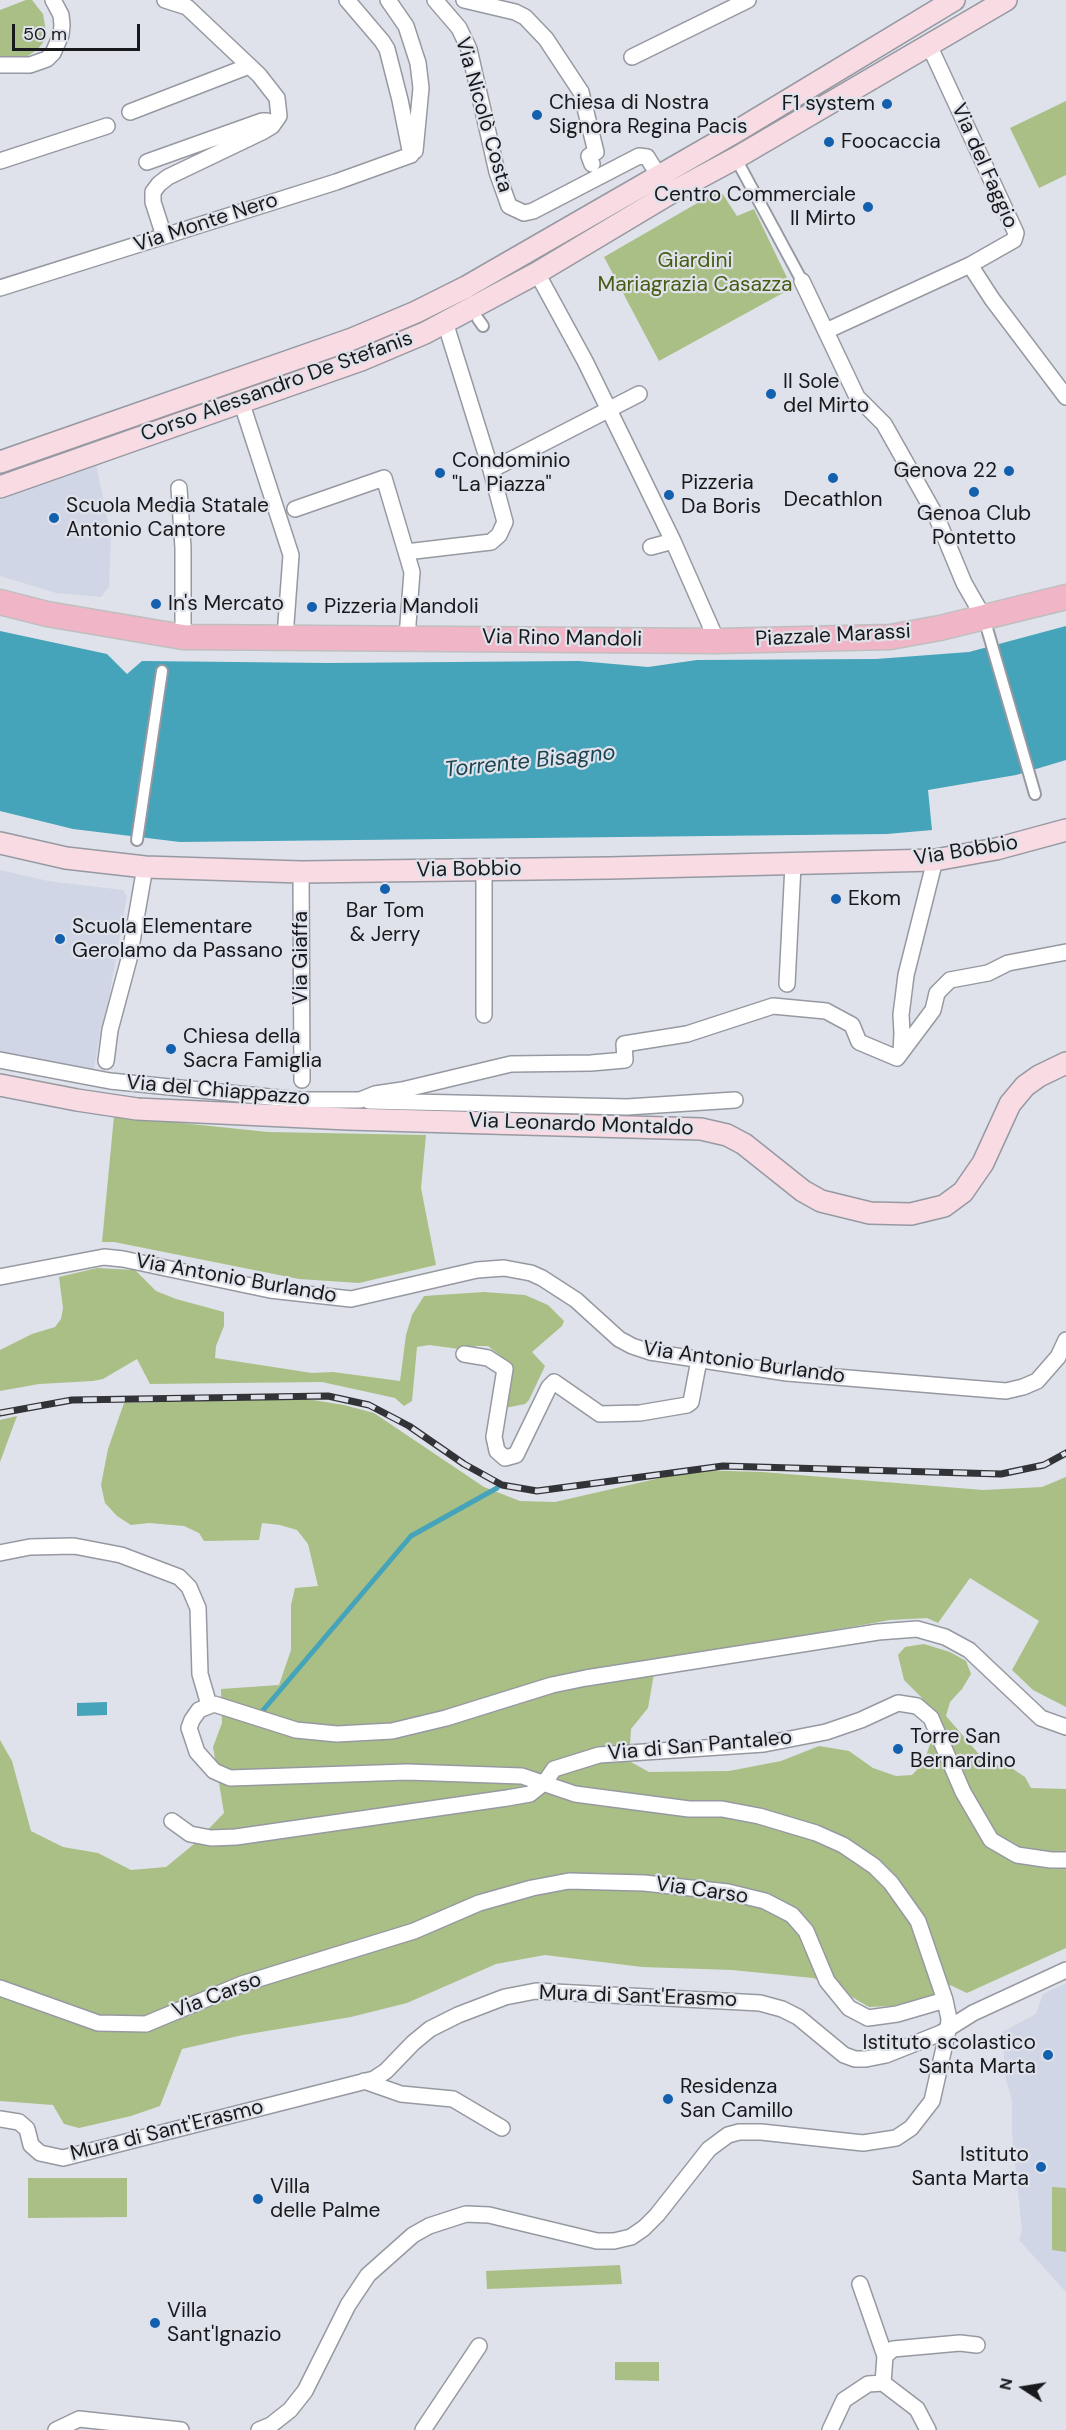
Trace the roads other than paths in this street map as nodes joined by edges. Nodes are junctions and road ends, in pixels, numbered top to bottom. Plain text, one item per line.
1 (53, 0) edge
2 (165, 0) edge
3 (347, 0) edge
4 (388, 0) edge
5 (435, 0) edge
6 (464, 0) edge
7 (748, 0) edge
8 (954, 0) edge
9 (1006, 0) edge
10 (929, 45) junction
11 (632, 57) dead end
12 (0, 65) edge
13 (249, 66) junction
14 (130, 112) dead end
15 (107, 126) dead end
16 (272, 126) junction
17 (411, 155) junction
18 (0, 161) edge
19 (147, 162) dead end
20 (592, 164) dead end
21 (741, 168) dead end
22 (664, 185) junction
23 (164, 236) junction
24 (970, 265) junction
25 (537, 273) junction
26 (797, 278) joint
27 (0, 288) edge
28 (446, 322) junction
29 (826, 331) junction
30 (639, 394) dead end
31 (1066, 397) edge
32 (241, 401) junction
33 (608, 408) junction
34 (0, 462) edge
35 (492, 470) junction
36 (0, 487) edge
37 (179, 488) dead end
38 (295, 509) dead end
39 (673, 541) junction
40 (651, 547) dead end
41 (406, 552) junction
42 (1066, 597) edge
43 (0, 602) edge
44 (987, 627) junction
45 (183, 637) junction
46 (285, 637) junction
47 (407, 637) junction
48 (717, 641) junction
49 (162, 671) dead end
50 (1035, 794) dead end
51 (1066, 830) edge
52 (137, 840) dead end
53 (0, 843) edge
54 (935, 860) junction
55 (792, 865) junction
56 (145, 867) junction
57 (484, 869) junction
58 (301, 872) junction
59 (1066, 952) edge
60 (787, 984) dead end
61 (484, 1015) dead end
62 (901, 1053) junction
63 (0, 1060) edge
64 (106, 1061) dead end
65 (1066, 1063) edge
66 (302, 1080) dead end
67 (0, 1085) edge
68 (360, 1100) junction
69 (735, 1100) dead end
70 (0, 1277) edge
71 (1066, 1340) edge
72 (464, 1354) dead end
73 (699, 1360) junction
74 (0, 1553) edge
75 (209, 1705) junction
76 (1066, 1727) edge
77 (545, 1782) junction
78 (172, 1821) dead end
79 (1066, 1860) edge
80 (1066, 1970) edge
81 (0, 1989) edge
82 (945, 2000) junction
83 (948, 2030) junction
84 (364, 2081) junction
85 (0, 2119) edge
86 (502, 2128) dead end
87 (860, 2284) dead end
88 (977, 2345) dead end
89 (479, 2346) dead end
90 (885, 2356) junction
91 (883, 2383) junction
92 (56, 2430) edge
93 (181, 2430) edge
94 (259, 2430) edge
95 (423, 2430) edge
96 (830, 2430) edge
97 (928, 2430) edge

1 - 12 street
2 - 13 street
3 - 17 street
4 - 17 street
5 - 22 street, Via Nicolò Costa
6 - 20 street
7 - 11 street
8 - 22 main road, Corso Alessandro De Stefanis
9 - 10 main road, Corso Alessandro De Stefanis
10 - 22 main road, Corso Alessandro De Stefanis
10 - 24 street, Via del Faggio
13 - 14 street
13 - 16 street
15 - 18 street
16 - 19 street
16 - 23 street
17 - 23 street, Via Monte Nero
21 - 26 street
22 - 25 main road, Corso Alessandro De Stefanis
22 - 34 main road, Corso Alessandro De Stefanis
23 - 27 street, Via Monte Nero
24 - 29 street, Via del Faggio
24 - 31 street
25 - 28 main road, Corso Alessandro De Stefanis
25 - 33 street
26 - 29 street
28 - 32 main road, Corso Alessandro De Stefanis
28 - 35 street
29 - 44 street
30 - 33 street
32 - 36 main road, Corso Alessandro De Stefanis
32 - 46 street
33 - 35 street
33 - 39 street
35 - 41 street
37 - 45 street
38 - 41 street
39 - 40 street
39 - 48 street
41 - 47 street
42 - 44 main road, Piazzale Marassi
43 - 45 main road, Via Rino Mandoli
44 - 48 main road, Piazzale Marassi
44 - 50 street
45 - 46 main road, Via Rino Mandoli
46 - 47 main road, Via Rino Mandoli
47 - 48 main road, Via Rino Mandoli
49 - 52 street
51 - 54 main road, Via Bobbio
53 - 56 main road, Via Bobbio
54 - 55 main road, Via Bobbio
54 - 62 street
55 - 57 main road, Via Bobbio
55 - 60 street
56 - 58 main road, Via Bobbio
56 - 64 street
57 - 58 main road, Via Bobbio
57 - 61 street
58 - 66 street, Via Giaffa
59 - 62 street
62 - 68 street, Via del Chiappazzo
63 - 68 street, Via del Chiappazzo
65 - 67 main road, Via Leonardo Montaldo
68 - 69 street
70 - 73 street, Via Antonio Burlando
71 - 73 street, Via Antonio Burlando
72 - 73 street
74 - 75 street
75 - 76 street
75 - 77 street
77 - 78 street
77 - 79 street, Via di San Pantaleo
77 - 82 street
80 - 83 street, Mura di Sant'Erasmo
81 - 82 street, Via Carso
82 - 83 street
83 - 84 street, Mura di Sant'Erasmo
83 - 94 street
84 - 85 street, Mura di Sant'Erasmo
84 - 86 street
87 - 90 street
88 - 90 street
89 - 95 street
90 - 91 street
91 - 96 street
91 - 97 street
92 - 93 street

